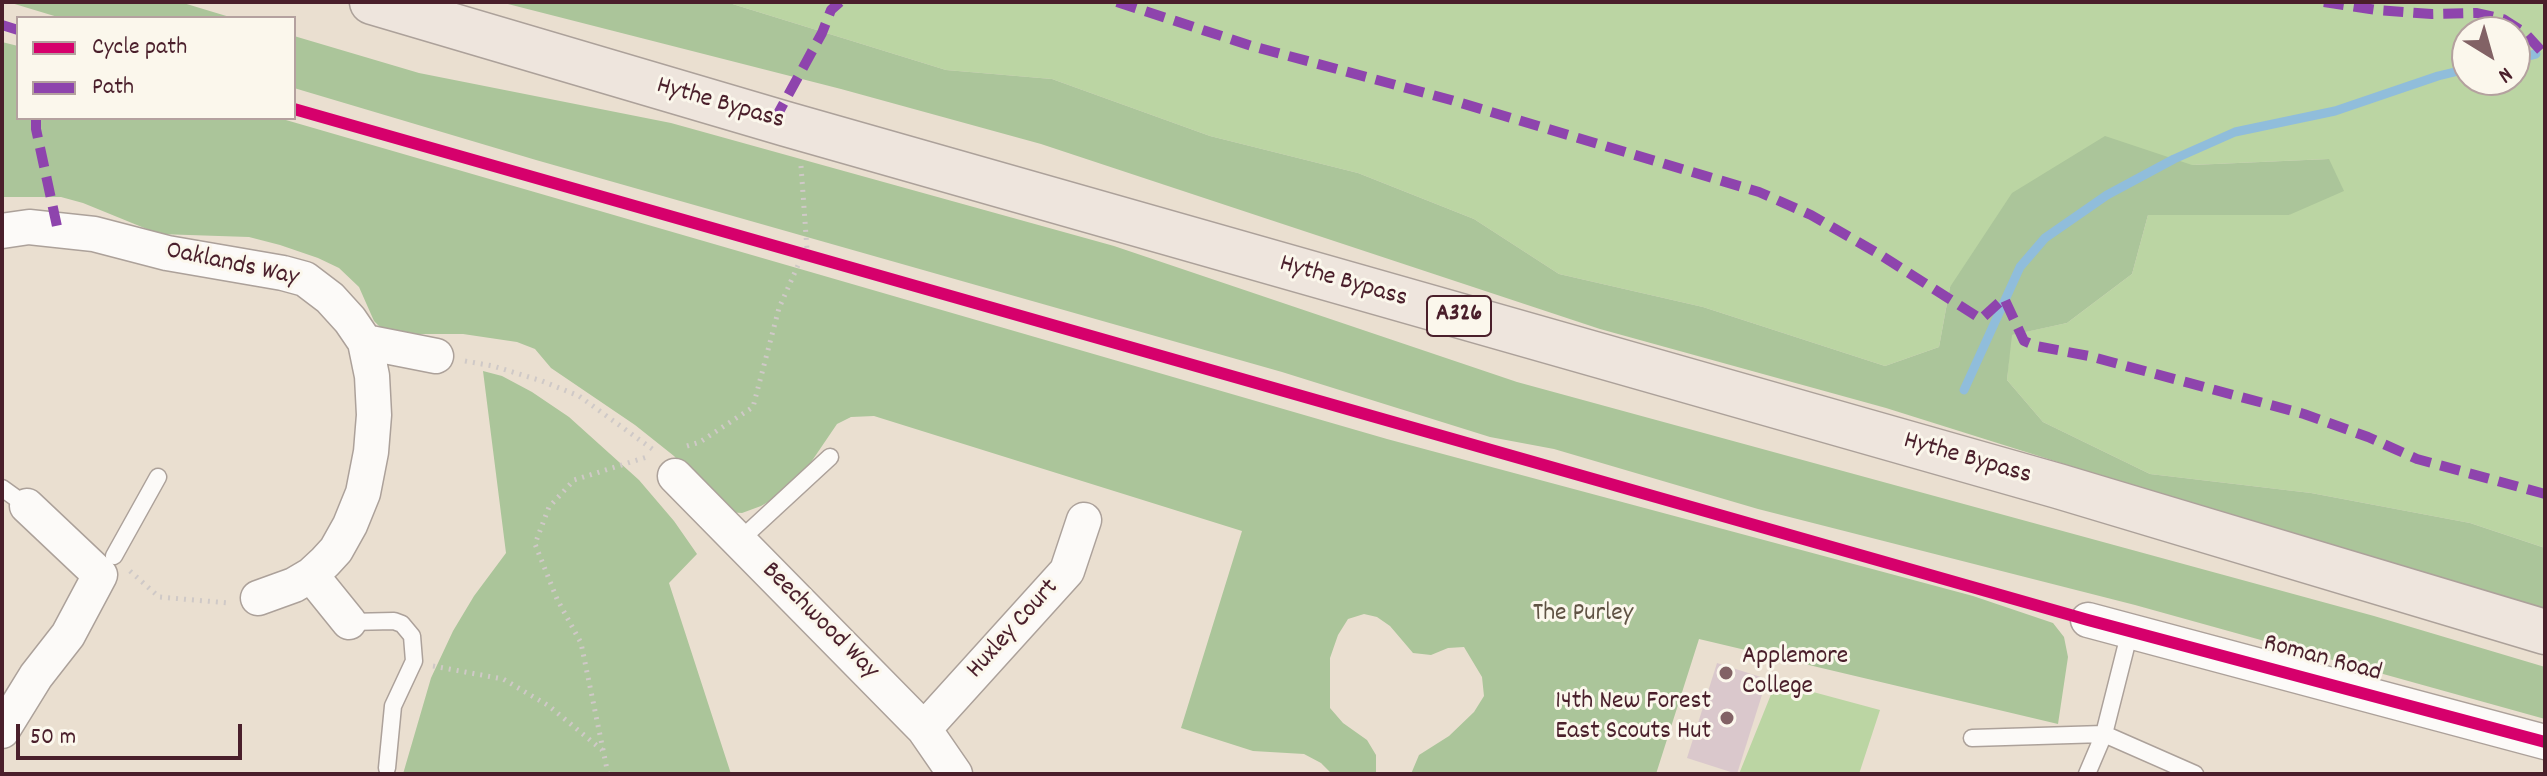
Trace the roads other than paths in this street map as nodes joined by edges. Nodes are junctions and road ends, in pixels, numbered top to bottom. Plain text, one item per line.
1 (372, 2) edge
2 (2, 231) edge
3 (365, 342) junction
4 (436, 356) road end
5 (830, 457) dead end
6 (680, 461) road end
7 (158, 477) dead end
8 (14, 497) edge
9 (1084, 520) dead end
10 (739, 541) junction
11 (107, 566) junction
12 (311, 575) junction
13 (258, 598) road end
14 (2088, 620) dead end
15 (349, 622) joint
16 (2130, 631) junction
17 (2545, 632) edge
18 (924, 729) junction
19 (2, 731) edge
20 (2104, 734) junction
21 (1972, 738) dead end
22 (2545, 742) edge
23 (387, 768) dead end
24 (955, 774) edge
25 (2087, 774) edge
26 (2195, 774) edge

1 - 17 main road, Hythe Bypass / A326
2 - 3 street, Oaklands Way
3 - 4 street
3 - 12 street
5 - 10 lane
6 - 10 street, Beechwood Way
7 - 11 lane
8 - 11 street
9 - 18 street, Huxley Court
10 - 18 street, Beechwood Way
11 - 19 street
12 - 13 street
12 - 15 street
14 - 16 street, Roman Road
15 - 23 lane
16 - 20 lane
16 - 22 street, Roman Road
18 - 24 street, Beechwood Way
20 - 21 lane
20 - 25 lane
20 - 26 lane

